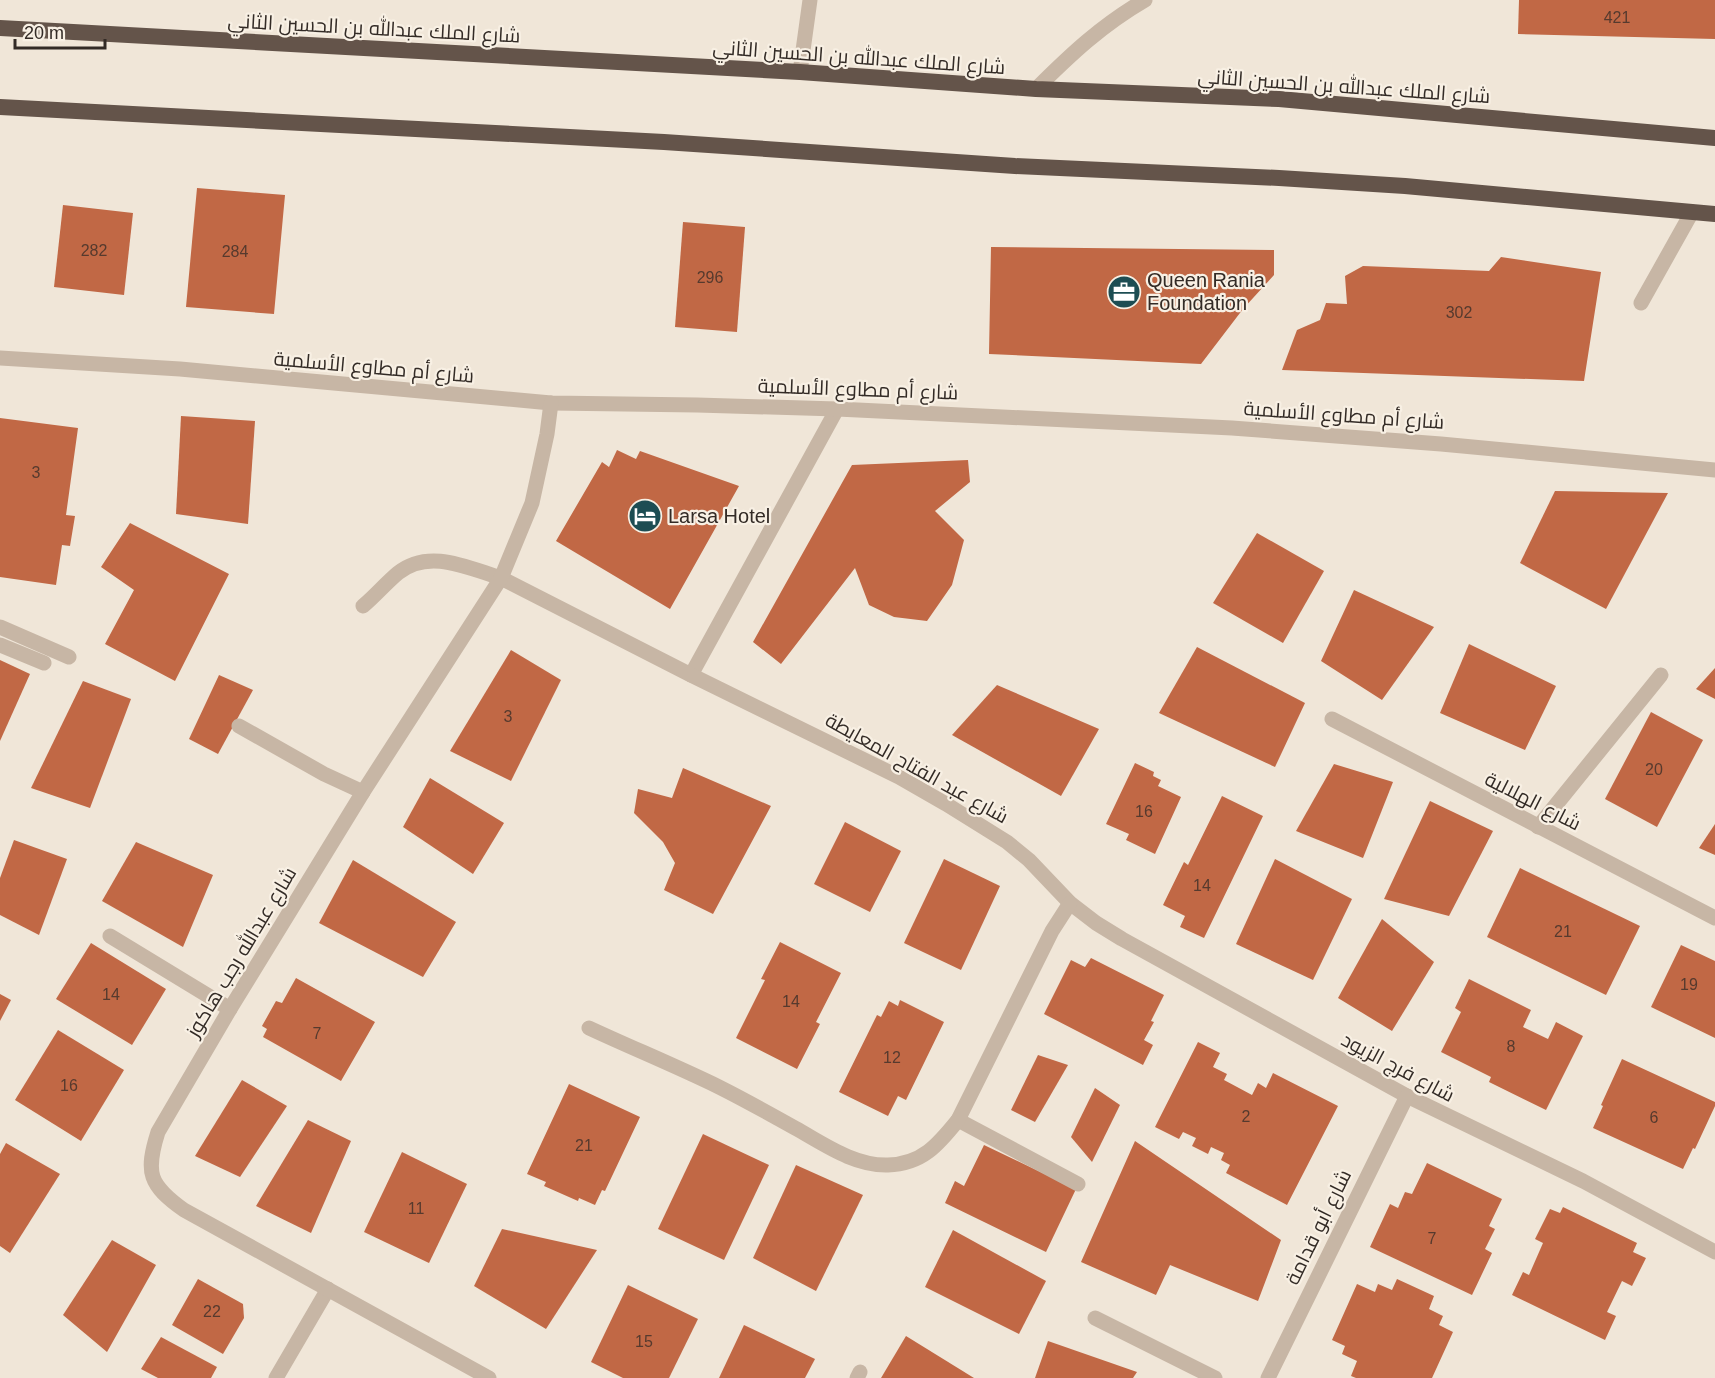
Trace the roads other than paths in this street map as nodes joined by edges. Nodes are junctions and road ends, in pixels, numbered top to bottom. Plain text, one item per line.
1 (810, 0) edge
2 (1145, 0) edge
3 (0, 28) edge
4 (800, 72) junction
5 (1036, 89) junction
6 (0, 107) edge
7 (1715, 138) edge
8 (1692, 212) junction
9 (1715, 214) edge
10 (1641, 303) dead end
11 (0, 358) edge
12 (550, 404) junction
13 (837, 409) junction
14 (1715, 470) edge
15 (501, 578) junction
16 (363, 606) dead end
17 (0, 627) edge
18 (0, 645) edge
19 (69, 657) dead end
20 (44, 663) dead end
21 (691, 675) junction
22 (1661, 675) dead end
23 (1332, 719) dead end
24 (239, 726) dead end
25 (363, 792) junction
26 (1538, 827) junction
27 (1070, 903) junction
28 (1715, 918) edge
29 (110, 936) dead end
30 (230, 1009) junction
31 (590, 1028) dead end
32 (1407, 1096) junction
33 (958, 1120) junction
34 (1078, 1184) dead end
35 (1715, 1252) edge
36 (328, 1288) junction
37 (1095, 1318) dead end
38 (276, 1378) edge
39 (489, 1378) edge
40 (1215, 1378) edge
41 (1268, 1378) edge

1 - 4 street
2 - 5 street
3 - 4 highway, شارع الملك عبدالله بن الحسين الثاني
4 - 5 highway, شارع الملك عبدالله بن الحسين الثاني
5 - 7 highway, شارع الملك عبدالله بن الحسين الثاني
6 - 8 highway
8 - 9 highway
8 - 10 street
11 - 12 street, شارع أم مطاوع الأسلمية
12 - 13 street, شارع أم مطاوع الأسلمية
12 - 15 street, شارع عبدالله رجب هاكوز
13 - 14 street, شارع أم مطاوع الأسلمية
13 - 21 street
15 - 16 street, شارع عبد الفتاح المعايطة
15 - 21 street, شارع عبد الفتاح المعايطة
15 - 25 street, شارع عبدالله رجب هاكوز
17 - 19 street
18 - 20 street
21 - 27 street, شارع عبد الفتاح المعايطة
22 - 26 street
23 - 26 street, شارع الهلالية
24 - 25 street
25 - 30 street, شارع عبدالله رجب هاكوز
26 - 28 street, شارع الهلالية
27 - 32 street, شارع فرج الزيود
27 - 33 street
29 - 30 street
30 - 36 street, شارع عبدالله رجب هاكوز
31 - 33 street
32 - 35 street, شارع فرج الزيود
32 - 41 street, شارع أبو قدامة
33 - 34 street
36 - 38 street
36 - 39 street, شارع عبدالله رجب هاكوز
37 - 40 street

